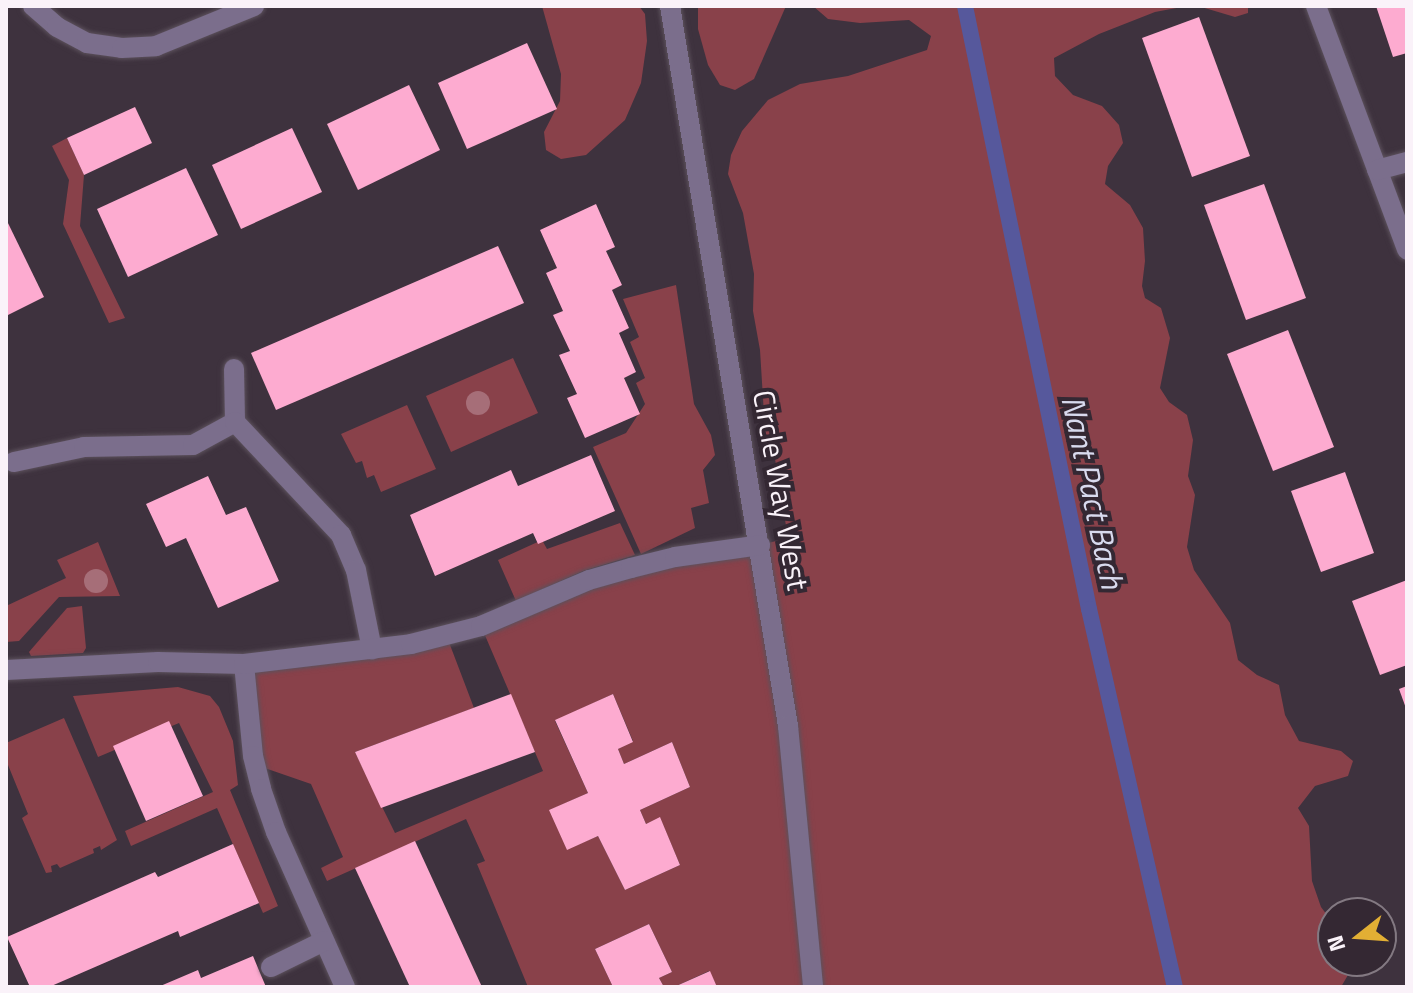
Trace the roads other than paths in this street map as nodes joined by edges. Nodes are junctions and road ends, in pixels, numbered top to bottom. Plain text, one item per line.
1 (33, 6) edge
2 (254, 6) edge
3 (670, 6) edge
4 (1316, 6) edge
5 (1407, 162) edge
6 (1377, 170) junction
7 (1407, 250) edge
8 (234, 369) dead end
9 (235, 422) junction
10 (14, 462) dead end
11 (760, 545) junction
12 (372, 649) junction
13 (244, 664) junction
14 (6, 670) edge
15 (324, 941) junction
16 (271, 967) dead end
17 (345, 987) edge
18 (813, 987) edge

1 - 2 street
3 - 11 street, Circle Way West
4 - 6 street
5 - 6 street
6 - 7 street
8 - 9 street
9 - 10 street
9 - 12 street
11 - 12 street
11 - 18 street, Circle Way West
12 - 13 street
13 - 14 street
13 - 15 street
15 - 16 street
15 - 17 street

